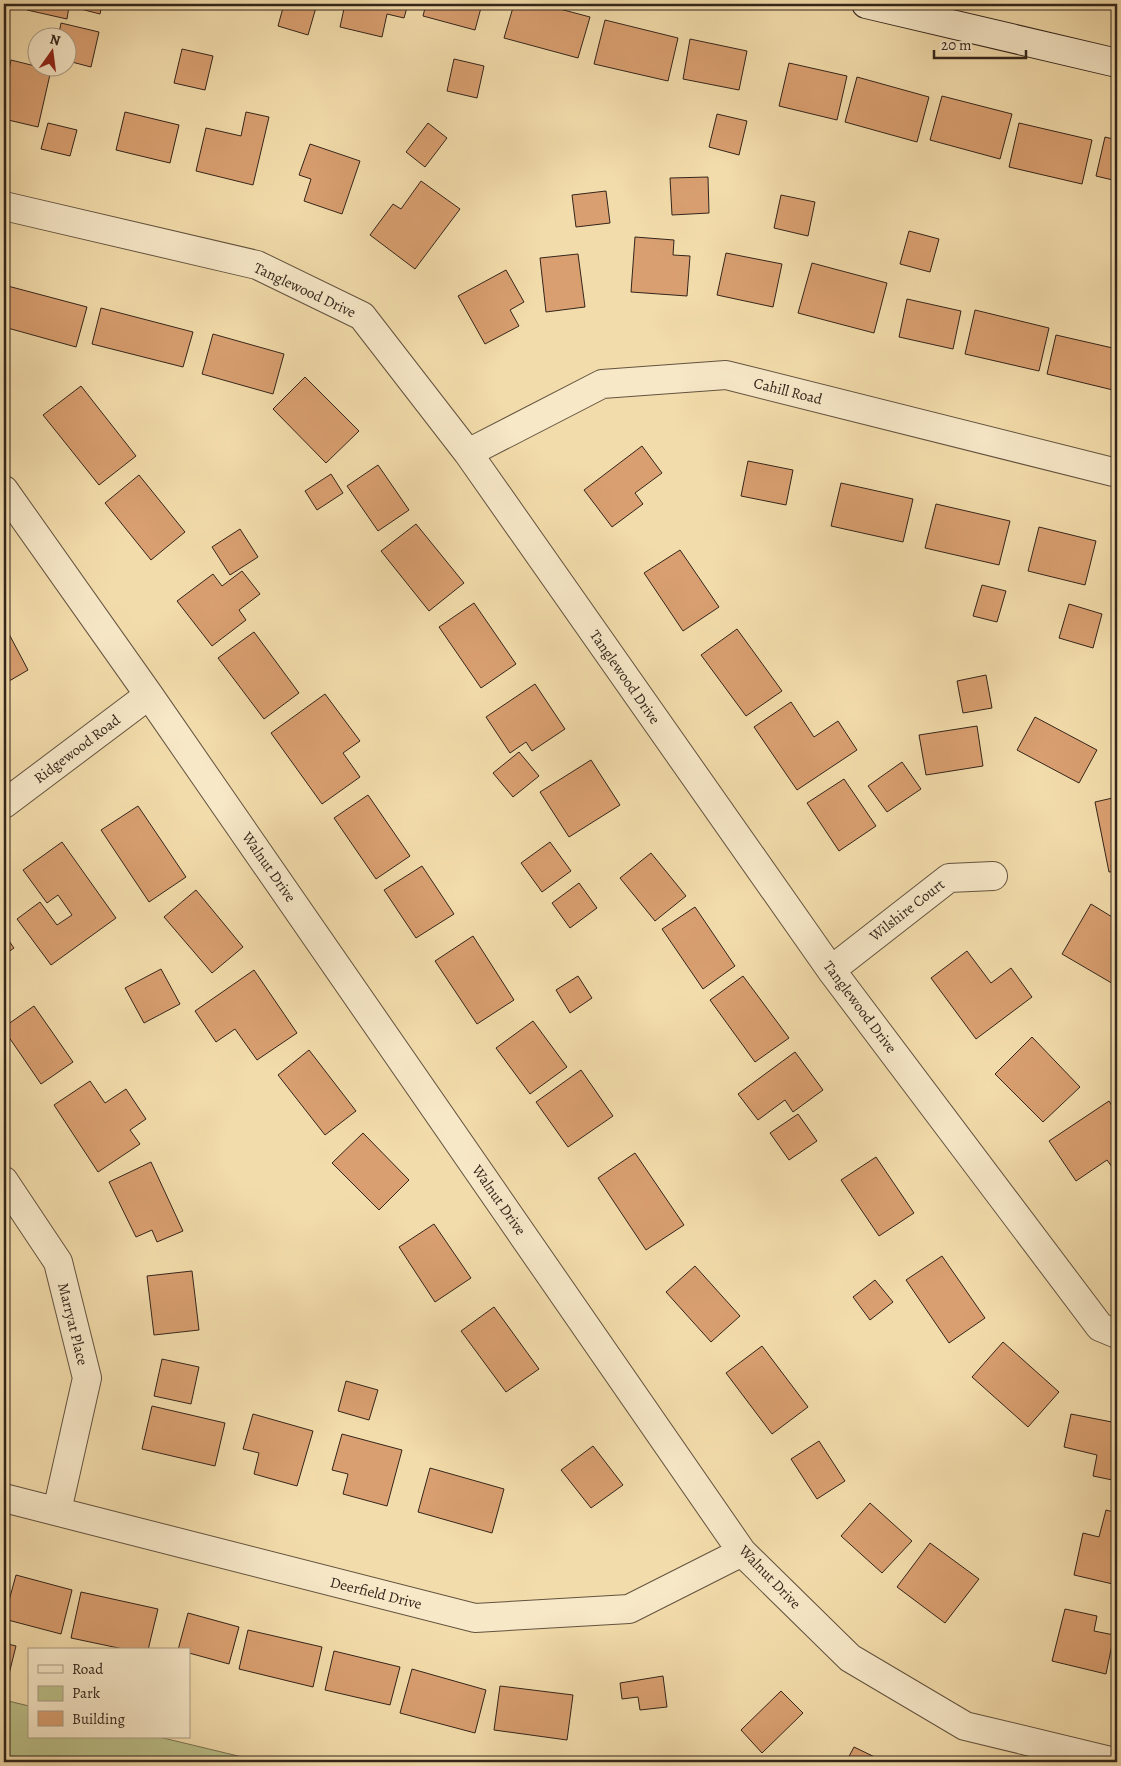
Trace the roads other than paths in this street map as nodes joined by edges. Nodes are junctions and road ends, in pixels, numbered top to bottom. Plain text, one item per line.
1 (866, 4) edge
2 (1117, 63) edge
3 (4, 206) edge
4 (468, 453) junction
5 (1117, 473) edge
6 (4, 490) edge
7 (150, 695) junction
8 (4, 804) edge
9 (993, 876) dead end
10 (831, 970) junction
11 (4, 1181) edge
12 (1117, 1334) edge
13 (4, 1498) edge
14 (57, 1511) junction
15 (742, 1552) junction
16 (1115, 1762) edge

1 - 2 street
3 - 4 street, Tanglewood Drive
4 - 5 street, Cahill Road
4 - 10 street, Tanglewood Drive
6 - 7 street, Walnut Drive
7 - 8 street, Ridgewood Road
7 - 15 street, Walnut Drive
9 - 10 street, Wilshire Court
10 - 12 street, Tanglewood Drive
11 - 14 street, Marryat Place
13 - 14 street, Deerfield Drive
14 - 15 street, Deerfield Drive
15 - 16 street, Walnut Drive

